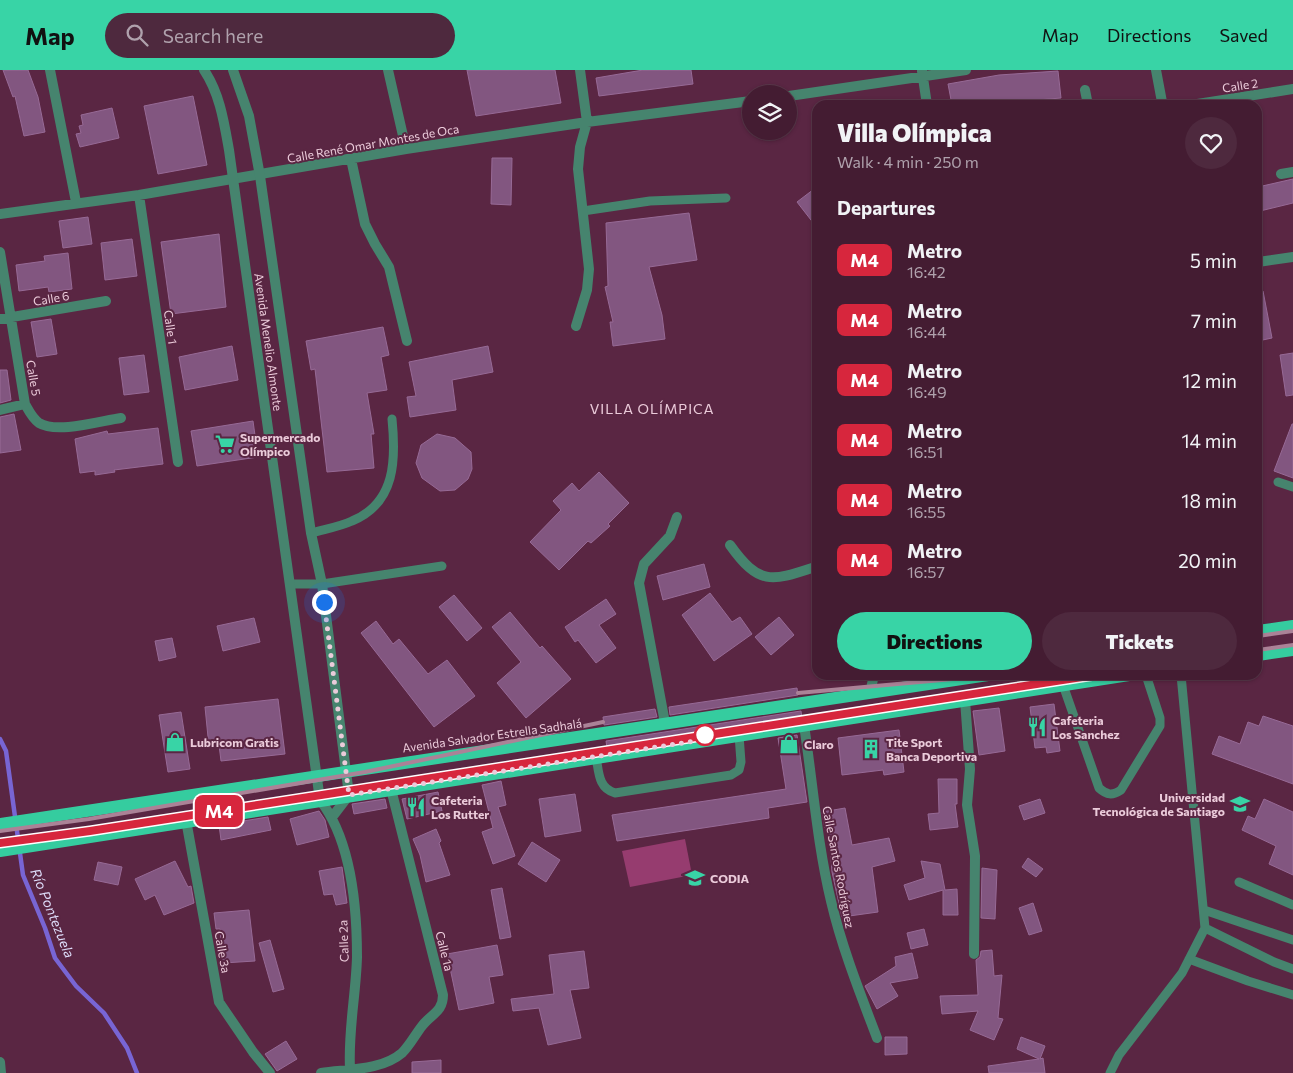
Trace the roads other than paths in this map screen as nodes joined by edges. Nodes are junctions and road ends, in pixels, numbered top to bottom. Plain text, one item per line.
1 (50, 70) edge
2 (204, 70) edge
3 (233, 70) edge
4 (388, 70) edge
5 (580, 70) edge
6 (966, 70) edge
7 (1156, 70) edge
8 (923, 73) edge
9 (1293, 89) edge
10 (1085, 90) dead end
11 (797, 95) edge
12 (926, 100) edge
13 (1087, 100) edge
14 (1164, 100) edge
15 (1223, 100) edge
16 (742, 102) edge
17 (587, 122) junction
18 (406, 149) junction
19 (351, 160) junction
20 (1293, 172) edge
21 (1281, 174) dead end
22 (260, 176) junction
23 (234, 180) junction
24 (138, 195) junction
25 (726, 198) dead end
26 (76, 202) junction
27 (584, 211) junction
28 (0, 214) edge
29 (0, 252) edge
30 (1293, 257) edge
31 (1262, 261) edge
32 (106, 301) dead end
33 (11, 317) junction
34 (0, 320) edge
35 (576, 326) dead end
36 (407, 341) dead end
37 (26, 404) junction
38 (0, 410) edge
39 (121, 418) dead end
40 (392, 419) dead end
41 (178, 462) dead end
42 (1278, 482) dead end
43 (1293, 487) edge
44 (677, 518) dead end
45 (311, 533) junction
46 (730, 545) dead end
47 (442, 566) dead end
48 (812, 568) edge
49 (291, 584) junction
50 (322, 584) junction
51 (1293, 626) edge
52 (1262, 630) edge
53 (1293, 650) edge
54 (1262, 654) edge
55 (873, 680) edge
56 (955, 680) edge
57 (1096, 680) edge
58 (1148, 680) edge
59 (1181, 680) edge
60 (1063, 685) junction
61 (870, 693) junction
62 (965, 700) junction
63 (666, 723) junction
64 (804, 725) junction
65 (739, 734) junction
66 (596, 757) junction
67 (346, 770) junction
68 (317, 775) junction
69 (391, 789) junction
70 (349, 795) junction
71 (320, 800) junction
72 (333, 816) junction
73 (186, 820) junction
74 (0, 824) edge
75 (0, 851) edge
76 (1239, 882) dead end
77 (1293, 905) edge
78 (1204, 910) junction
79 (1205, 928) junction
80 (1293, 940) edge
81 (974, 954) dead end
82 (1189, 959) junction
83 (1293, 969) edge
84 (1293, 995) edge
85 (877, 1038) dead end
86 (0, 1062) edge
87 (350, 1068) junction
88 (1, 1073) edge
89 (270, 1073) edge
90 (321, 1073) edge
91 (1110, 1073) edge

1 - 26 street
2 - 23 street, Avenida Menelio Almonte
3 - 22 street, Avenida Menelio Almonte
4 - 18 street
5 - 17 street
6 - 8 street
7 - 14 street
8 - 11 street
8 - 12 street
9 - 15 street, Calle 2
10 - 13 street
16 - 17 street, Calle René Omar Montes de Oca
17 - 18 street, Calle René Omar Montes de Oca
17 - 27 street
18 - 19 street, Calle René Omar Montes de Oca
19 - 22 street, Calle René Omar Montes de Oca
19 - 36 street
20 - 21 street
22 - 23 street, Calle René Omar Montes de Oca
22 - 45 street, Avenida Menelio Almonte
23 - 24 street, Calle René Omar Montes de Oca
23 - 49 street, Avenida Menelio Almonte
24 - 26 street, Calle René Omar Montes de Oca
24 - 41 street, Calle 1
25 - 27 lane
26 - 28 street, Calle René Omar Montes de Oca
27 - 35 street
29 - 33 street, Calle 5
30 - 31 street
32 - 33 street, Calle 6
33 - 34 street, Calle 6
33 - 37 street, Calle 5
37 - 38 street
37 - 39 street, Calle 5
40 - 45 lane
42 - 43 lane
44 - 63 street
45 - 50 street, Avenida Menelio Almonte
46 - 48 street
47 - 50 lane
49 - 50 lane
49 - 68 street, Avenida Menelio Almonte
50 - 67 street, Avenida Menelio Almonte
51 - 52 main road
53 - 54 main road
55 - 61 street
56 - 61 main road, Avenida Salvador Estrella Sadhalá
57 - 60 main road
58 - 60 lane
59 - 78 lane
60 - 62 main road
61 - 63 main road, Avenida Salvador Estrella Sadhalá
62 - 64 main road
62 - 81 street
63 - 67 main road, Avenida Salvador Estrella Sadhalá
64 - 65 main road
64 - 85 street, Calle Santos Rodríguez
65 - 66 main road
65 - 66 lane
66 - 69 main road
67 - 68 main road, Avenida Salvador Estrella Sadhalá
67 - 70 street, Avenida Menelio Almonte
68 - 71 street, Avenida Menelio Almonte
68 - 74 main road, Avenida Salvador Estrella Sadhalá
69 - 70 main road
69 - 87 street, Calle 1a
70 - 71 main road
70 - 72 street
71 - 72 street, Calle 2a
71 - 73 main road
72 - 87 street, Calle 2a
73 - 75 main road
73 - 89 street, Calle 3a
76 - 77 lane
78 - 79 lane
78 - 80 lane
79 - 82 lane
79 - 83 lane
82 - 84 lane
82 - 91 lane
86 - 88 street
87 - 90 street

